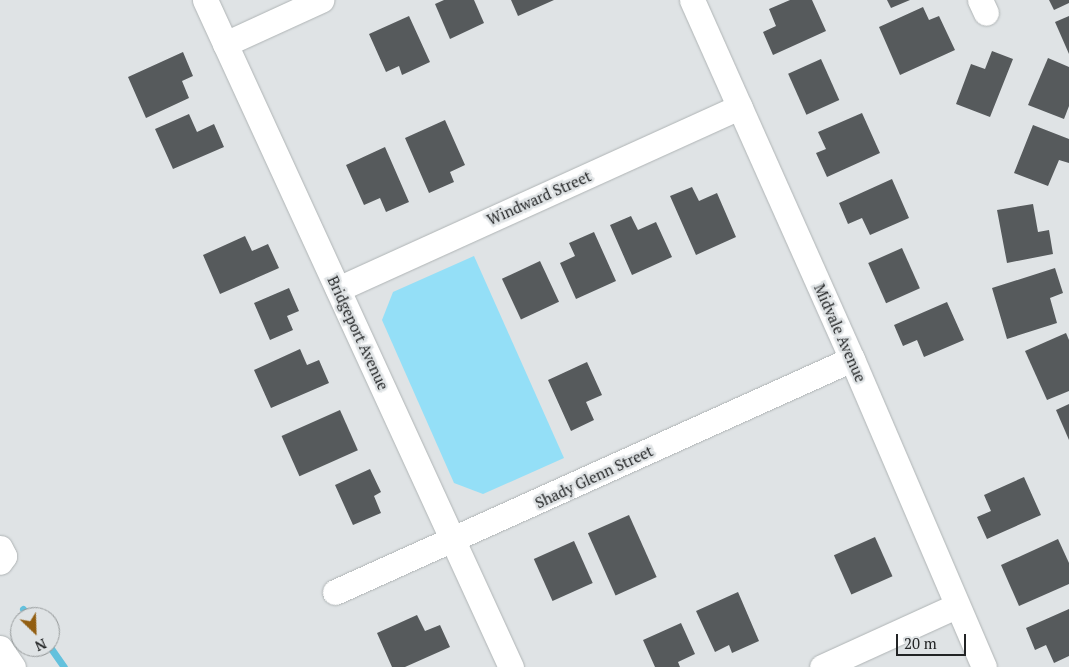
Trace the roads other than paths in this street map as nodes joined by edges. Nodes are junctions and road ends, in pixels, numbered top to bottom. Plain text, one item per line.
1 (205, 0) edge
2 (321, 0) edge
3 (692, 0) edge
4 (225, 44) junction
5 (740, 107) junction
6 (338, 289) junction
7 (852, 359) junction
8 (453, 541) junction
9 (0, 548) edge
10 (0, 562) edge
11 (335, 592) dead end
12 (956, 606) junction
13 (0, 648) edge
14 (13, 667) edge
15 (511, 667) edge
16 (822, 667) edge
17 (984, 667) edge

1 - 4 street, Bridgeport Avenue
2 - 4 street
3 - 5 street, Midvale Avenue
4 - 6 street, Bridgeport Avenue
5 - 6 street, Windward Street
5 - 7 street, Midvale Avenue
6 - 8 street, Bridgeport Avenue
7 - 8 street, Shady Glenn Street
7 - 12 street, Midvale Avenue
8 - 11 street, Shady Glenn Street
8 - 15 street, Bridgeport Avenue
9 - 10 street
12 - 16 street
12 - 17 street, Midvale Avenue
13 - 14 street

